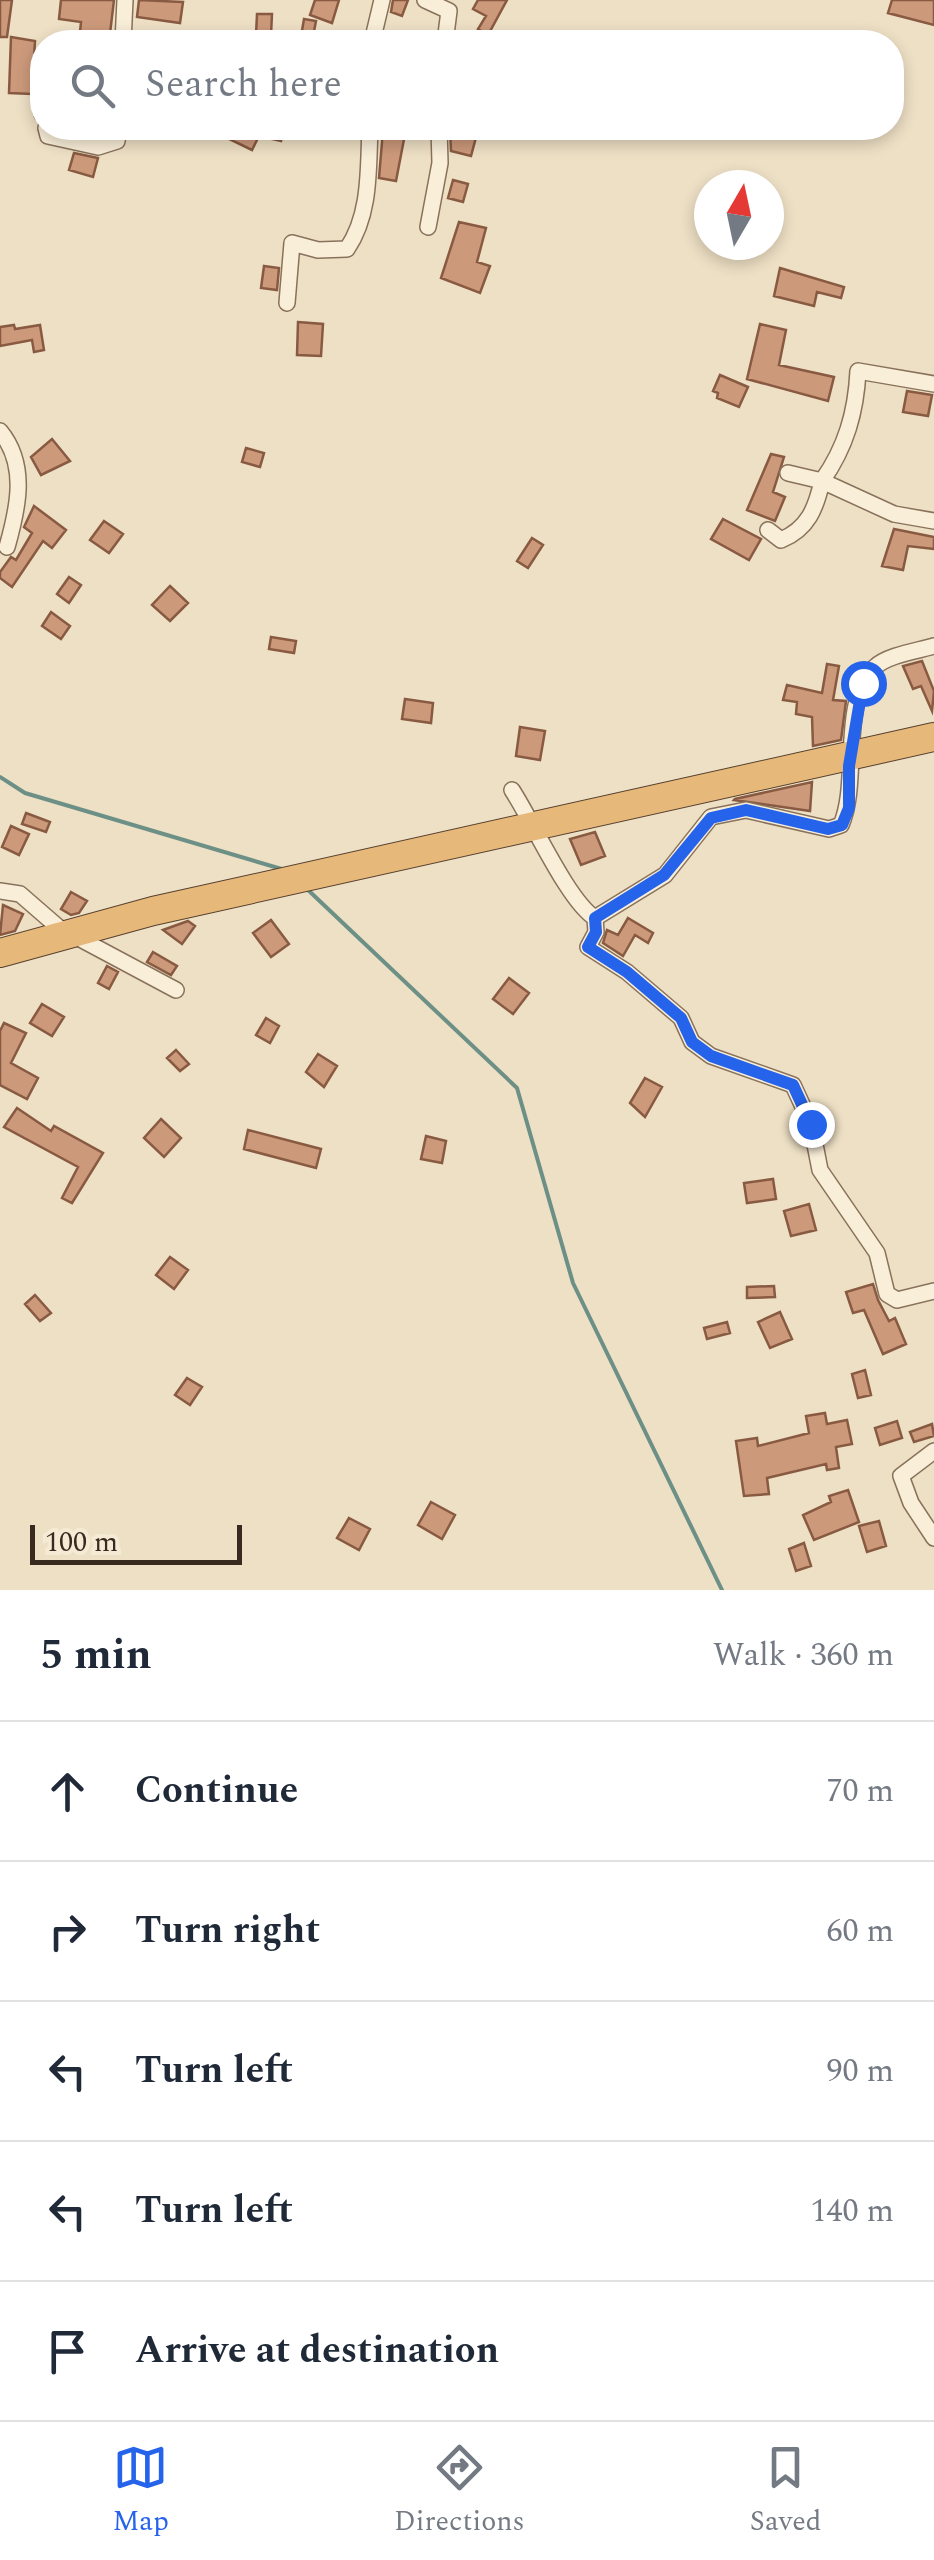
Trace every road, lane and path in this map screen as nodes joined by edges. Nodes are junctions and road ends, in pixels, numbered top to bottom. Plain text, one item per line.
1 (126, 0) edge
2 (382, 0) edge
3 (425, 0) edge
4 (124, 30) edge
5 (375, 30) edge
6 (446, 30) edge
7 (66, 140) edge
8 (117, 140) edge
9 (370, 140) edge
10 (439, 140) edge
11 (428, 227) dead end
12 (287, 303) dead end
13 (934, 384) edge
14 (0, 431) edge
15 (788, 473) dead end
16 (822, 482) junction
17 (934, 521) edge
18 (768, 530) dead end
19 (6, 546) dead end
20 (934, 646) edge
21 (934, 737) edge
22 (512, 790) dead end
23 (0, 891) edge
24 (595, 918) junction
25 (0, 953) edge
26 (176, 990) dead end
27 (934, 1290) edge
28 (934, 1452) edge
29 (934, 1538) edge

1 - 4 street
2 - 5 street
3 - 6 street
7 - 8 street
9 - 12 street
10 - 11 street
13 - 16 street
14 - 19 street
15 - 16 street
16 - 17 street
16 - 18 street
20 - 24 street
21 - 25 highway
22 - 24 street
23 - 26 street
24 - 27 street
28 - 29 street

